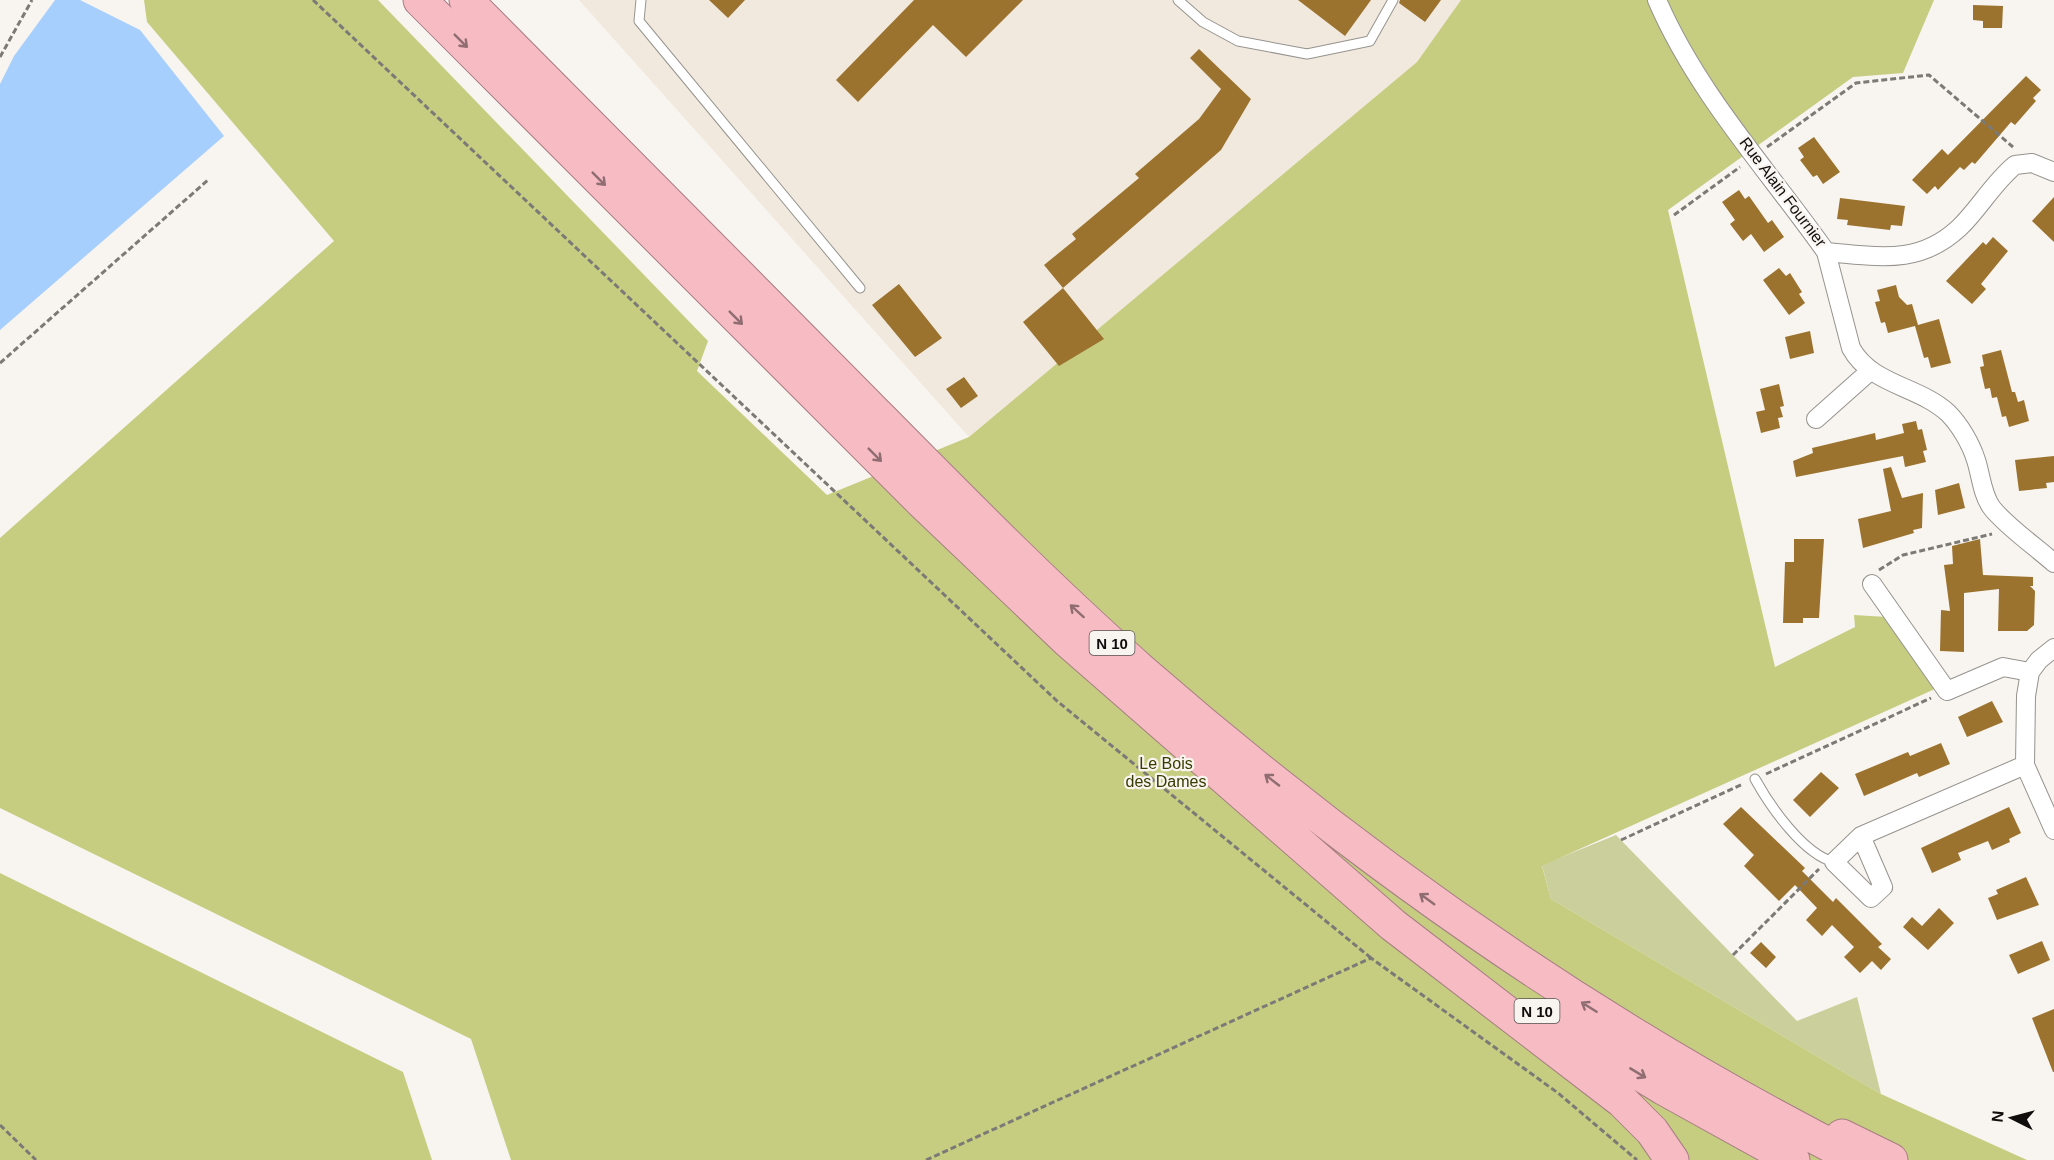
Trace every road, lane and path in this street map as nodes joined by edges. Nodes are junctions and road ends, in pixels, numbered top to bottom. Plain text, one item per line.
1 (32, 0) edge
2 (314, 0) edge
3 (420, 0) edge
4 (466, 0) edge
5 (641, 0) edge
6 (1178, 0) edge
7 (1393, 0) edge
8 (1657, 0) edge
9 (0, 57) edge
10 (1756, 156) junction
11 (2032, 163) junction
12 (2054, 172) edge
13 (208, 180) dead end
14 (1674, 215) dead end
15 (1826, 252) junction
16 (860, 288) dead end
17 (0, 363) edge
18 (1870, 371) junction
19 (1816, 419) dead end
20 (2015, 528) junction
21 (2054, 563) edge
22 (1872, 584) joint
23 (2054, 648) edge
24 (2030, 672) junction
25 (1947, 691) junction
26 (2025, 765) junction
27 (1755, 779) junction
28 (2054, 830) edge
29 (1862, 836) junction
30 (1296, 838) junction
31 (1621, 840) dead end
32 (1831, 861) junction
33 (1733, 955) dead end
34 (1371, 958) junction
35 (1628, 1031) junction
36 (0, 1125) edge
37 (36, 1160) edge
38 (926, 1160) edge
39 (1637, 1160) edge
40 (1672, 1160) edge
41 (1793, 1160) edge
42 (1859, 1160) edge
43 (1892, 1160) edge

1 - 9 path
2 - 34 path
3 -> 30 highway, N 10
35 -> 4 highway, N 10
5 - 16 lane
6 - 7 lane
8 - 10 street, Rue Alain Fournier
10 - 11 path
10 - 14 path
10 - 15 street, Rue Alain Fournier
11 - 12 street
11 - 15 street, Rue Alain Fournier
13 - 17 path
15 - 18 street
18 - 19 street
18 - 20 street
20 - 21 street
20 - 22 path
22 - 25 street
23 - 24 street
24 - 25 street
24 - 26 street
25 - 27 path
26 - 28 street
26 - 29 street
27 - 31 path
27 - 32 lane
29 - 32 street
29 - 32 street
30 - 40 highway
30 -> 41 highway, N 10
32 - 33 path
34 - 38 path
34 - 39 path
35 - 42 highway, N 10
35 - 43 highway
36 - 37 path

